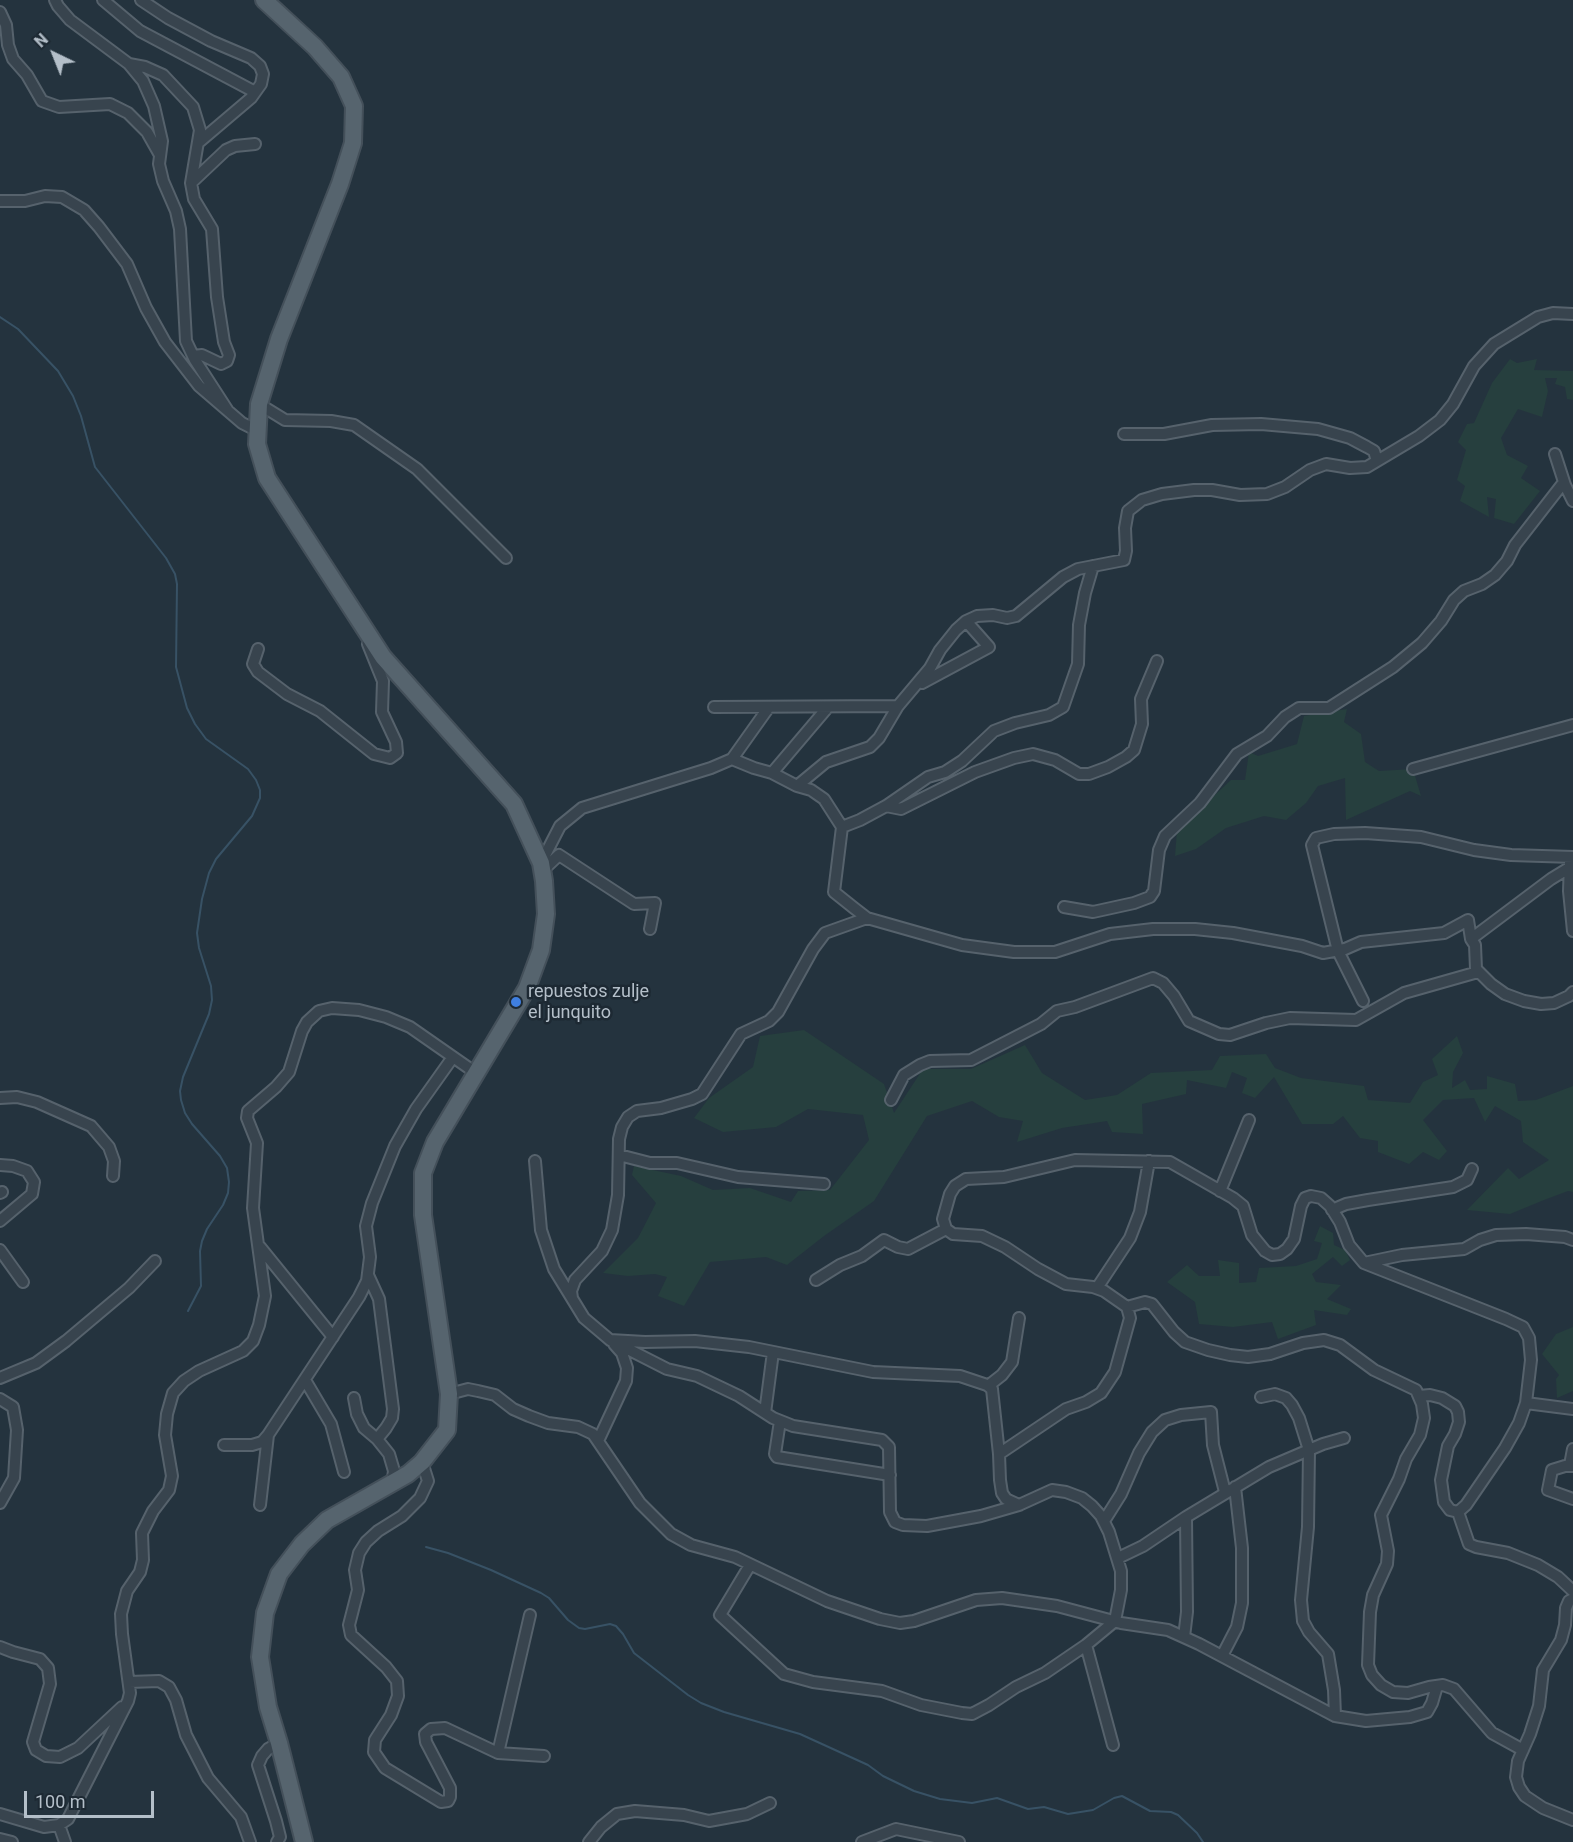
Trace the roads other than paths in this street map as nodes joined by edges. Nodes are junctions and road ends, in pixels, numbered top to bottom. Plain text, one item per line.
1 (55, 0) edge
2 (103, 0) edge
3 (141, 0) edge
4 (264, 0) edge
5 (0, 12) edge
6 (129, 64) junction
7 (255, 92) junction
8 (198, 143) junction
9 (255, 144) dead end
10 (160, 155) junction
11 (191, 183) junction
12 (0, 201) edge
13 (1573, 314) edge
14 (193, 356) junction
15 (259, 404) junction
16 (228, 411) junction
17 (258, 431) junction
18 (1124, 434) dead end
19 (1554, 454) dead end
20 (1377, 462) junction
21 (1564, 482) junction
22 (1573, 501) edge
23 (506, 558) dead end
24 (1093, 567) junction
25 (966, 621) junction
26 (366, 632) junction
27 (258, 649) dead end
28 (1157, 661) dead end
29 (916, 686) junction
30 (898, 706) junction
31 (714, 707) dead end
32 (769, 707) junction
33 (828, 707) junction
34 (1573, 725) edge
35 (732, 759) junction
36 (1413, 769) dead end
37 (772, 772) junction
38 (797, 786) junction
39 (886, 806) junction
40 (842, 827) junction
41 (1572, 861) edge
42 (541, 867) junction
43 (1064, 907) dead end
44 (867, 918) junction
45 (650, 929) dead end
46 (1573, 931) edge
47 (1471, 939) junction
48 (1338, 951) junction
49 (1478, 972) junction
50 (1573, 992) edge
51 (1363, 1001) dead end
52 (453, 1057) junction
53 (476, 1073) junction
54 (0, 1098) edge
55 (891, 1100) dead end
56 (1249, 1120) dead end
57 (619, 1155) junction
58 (535, 1161) dead end
59 (1149, 1161) junction
60 (0, 1165) edge
61 (1472, 1169) dead end
62 (113, 1176) dead end
63 (824, 1184) dead end
64 (1220, 1191) junction
65 (1332, 1210) junction
66 (0, 1221) edge
67 (946, 1229) junction
68 (1573, 1240) edge
69 (258, 1245) junction
70 (0, 1250) edge
71 (155, 1261) dead end
72 (1364, 1263) junction
73 (368, 1275) junction
74 (816, 1280) dead end
75 (23, 1282) dead end
76 (1097, 1288) junction
77 (572, 1298) junction
78 (1127, 1307) junction
79 (1019, 1318) dead end
80 (333, 1338) junction
81 (610, 1340) junction
82 (773, 1352) junction
83 (0, 1378) edge
84 (305, 1380) junction
85 (988, 1386) junction
86 (449, 1394) junction
87 (1419, 1396) junction
88 (1260, 1397) dead end
89 (354, 1398) dead end
90 (0, 1400) edge
91 (1526, 1403) junction
92 (1573, 1409) edge
93 (765, 1413) junction
94 (780, 1421) junction
95 (268, 1435) junction
96 (1344, 1438) dead end
97 (377, 1439) junction
98 (598, 1441) junction
99 (224, 1445) dead end
100 (1573, 1449) edge
101 (1309, 1450) junction
102 (999, 1454) junction
103 (422, 1462) junction
104 (1572, 1465) edge
105 (344, 1472) dead end
106 (890, 1474) junction
107 (392, 1484) junction
108 (1230, 1490) junction
109 (1573, 1499) edge
110 (0, 1503) edge
111 (260, 1505) dead end
112 (1019, 1505) junction
113 (1458, 1512) junction
114 (1186, 1517) junction
115 (1104, 1521) junction
116 (1118, 1558) junction
117 (750, 1565) junction
118 (1573, 1592) edge
119 (1573, 1599) edge
120 (530, 1616) dead end
121 (1115, 1621) junction
122 (1184, 1637) junction
123 (1086, 1645) junction
124 (0, 1647) edge
125 (1222, 1656) junction
126 (129, 1682) junction
127 (1437, 1686) junction
128 (128, 1701) junction
129 (1335, 1716) junction
130 (279, 1743) junction
131 (1113, 1745) dead end
132 (1522, 1750) junction
133 (498, 1753) junction
134 (544, 1756) dead end
135 (770, 1803) dead end
136 (0, 1814) edge
137 (1573, 1820) edge
138 (59, 1825) junction
139 (0, 1839) edge
140 (12, 1842) edge
141 (65, 1842) edge
142 (250, 1842) edge
143 (277, 1842) edge
144 (304, 1842) edge
145 (589, 1842) edge
146 (862, 1842) edge
147 (960, 1842) edge

1 - 6 street
2 - 7 street
3 - 7 street
4 - 15 main road
5 - 10 street
6 - 8 street
6 - 10 street
7 - 8 street
8 - 11 street
9 - 11 street
10 - 14 street
11 - 14 street
12 - 16 street
13 - 20 street
14 - 16 street
15 - 17 main road
15 - 23 street
16 - 17 street
17 - 26 main road
18 - 20 street
19 - 21 street
20 - 24 street
21 - 22 street
21 - 43 street
24 - 25 street
24 - 39 street
25 - 29 street
25 - 29 street
26 - 27 street
26 - 42 main road
28 - 39 street
29 - 30 street
30 - 33 street
30 - 38 street
31 - 32 street
32 - 33 street
32 - 35 street
33 - 37 street
34 - 36 street
35 - 37 street
35 - 42 street
37 - 38 street
38 - 40 street
39 - 40 street
40 - 44 street
41 - 46 street
41 - 47 street
41 - 48 street
42 - 45 street
42 - 53 main road
44 - 48 street
44 - 57 street
47 - 48 street
47 - 49 street
48 - 51 street
49 - 50 street
49 - 55 street
52 - 53 street
52 - 69 street
52 - 73 street
53 - 86 main road
54 - 62 street
56 - 64 street
57 - 63 street
57 - 77 street
58 - 77 street
59 - 64 street
59 - 67 street
59 - 76 street
60 - 66 street
61 - 65 street
64 - 65 street
65 - 72 street
67 - 74 street
67 - 76 street
68 - 72 street
69 - 80 street
69 - 126 street
70 - 75 street
71 - 83 street
72 - 91 street
73 - 80 street
73 - 97 street
76 - 78 street
77 - 81 street
78 - 87 street
78 - 102 street
79 - 85 street
80 - 84 street
81 - 82 street
81 - 93 street
81 - 98 street
82 - 85 street
82 - 93 street
84 - 95 street
84 - 105 street
85 - 102 street
86 - 98 street
86 - 103 main road
87 - 113 street
87 - 127 street
88 - 101 street
89 - 97 street
90 - 110 street
91 - 92 street
91 - 113 street
93 - 94 street
94 - 106 street
94 - 106 street
95 - 99 street
95 - 111 street
96 - 101 street
97 - 107 street
98 - 117 street
100 - 104 street
101 - 108 street
101 - 129 street
102 - 112 street
103 - 107 main road
103 - 133 street
104 - 109 street
106 - 112 street
107 - 130 main road
108 - 114 street
108 - 115 street
108 - 125 street
112 - 115 street
113 - 118 street
114 - 116 street
114 - 122 street
115 - 116 street
116 - 121 street
117 - 121 street
117 - 123 street
119 - 132 street
120 - 133 street
121 - 122 street
121 - 123 street
122 - 125 street
123 - 131 street
124 - 128 street
125 - 129 street
126 - 128 street
126 - 142 street
127 - 129 street
127 - 132 street
128 - 138 street
130 - 143 street
130 - 144 main road
132 - 137 street
133 - 134 street
135 - 145 street
136 - 138 street
138 - 141 street
139 - 140 street
146 - 147 street

